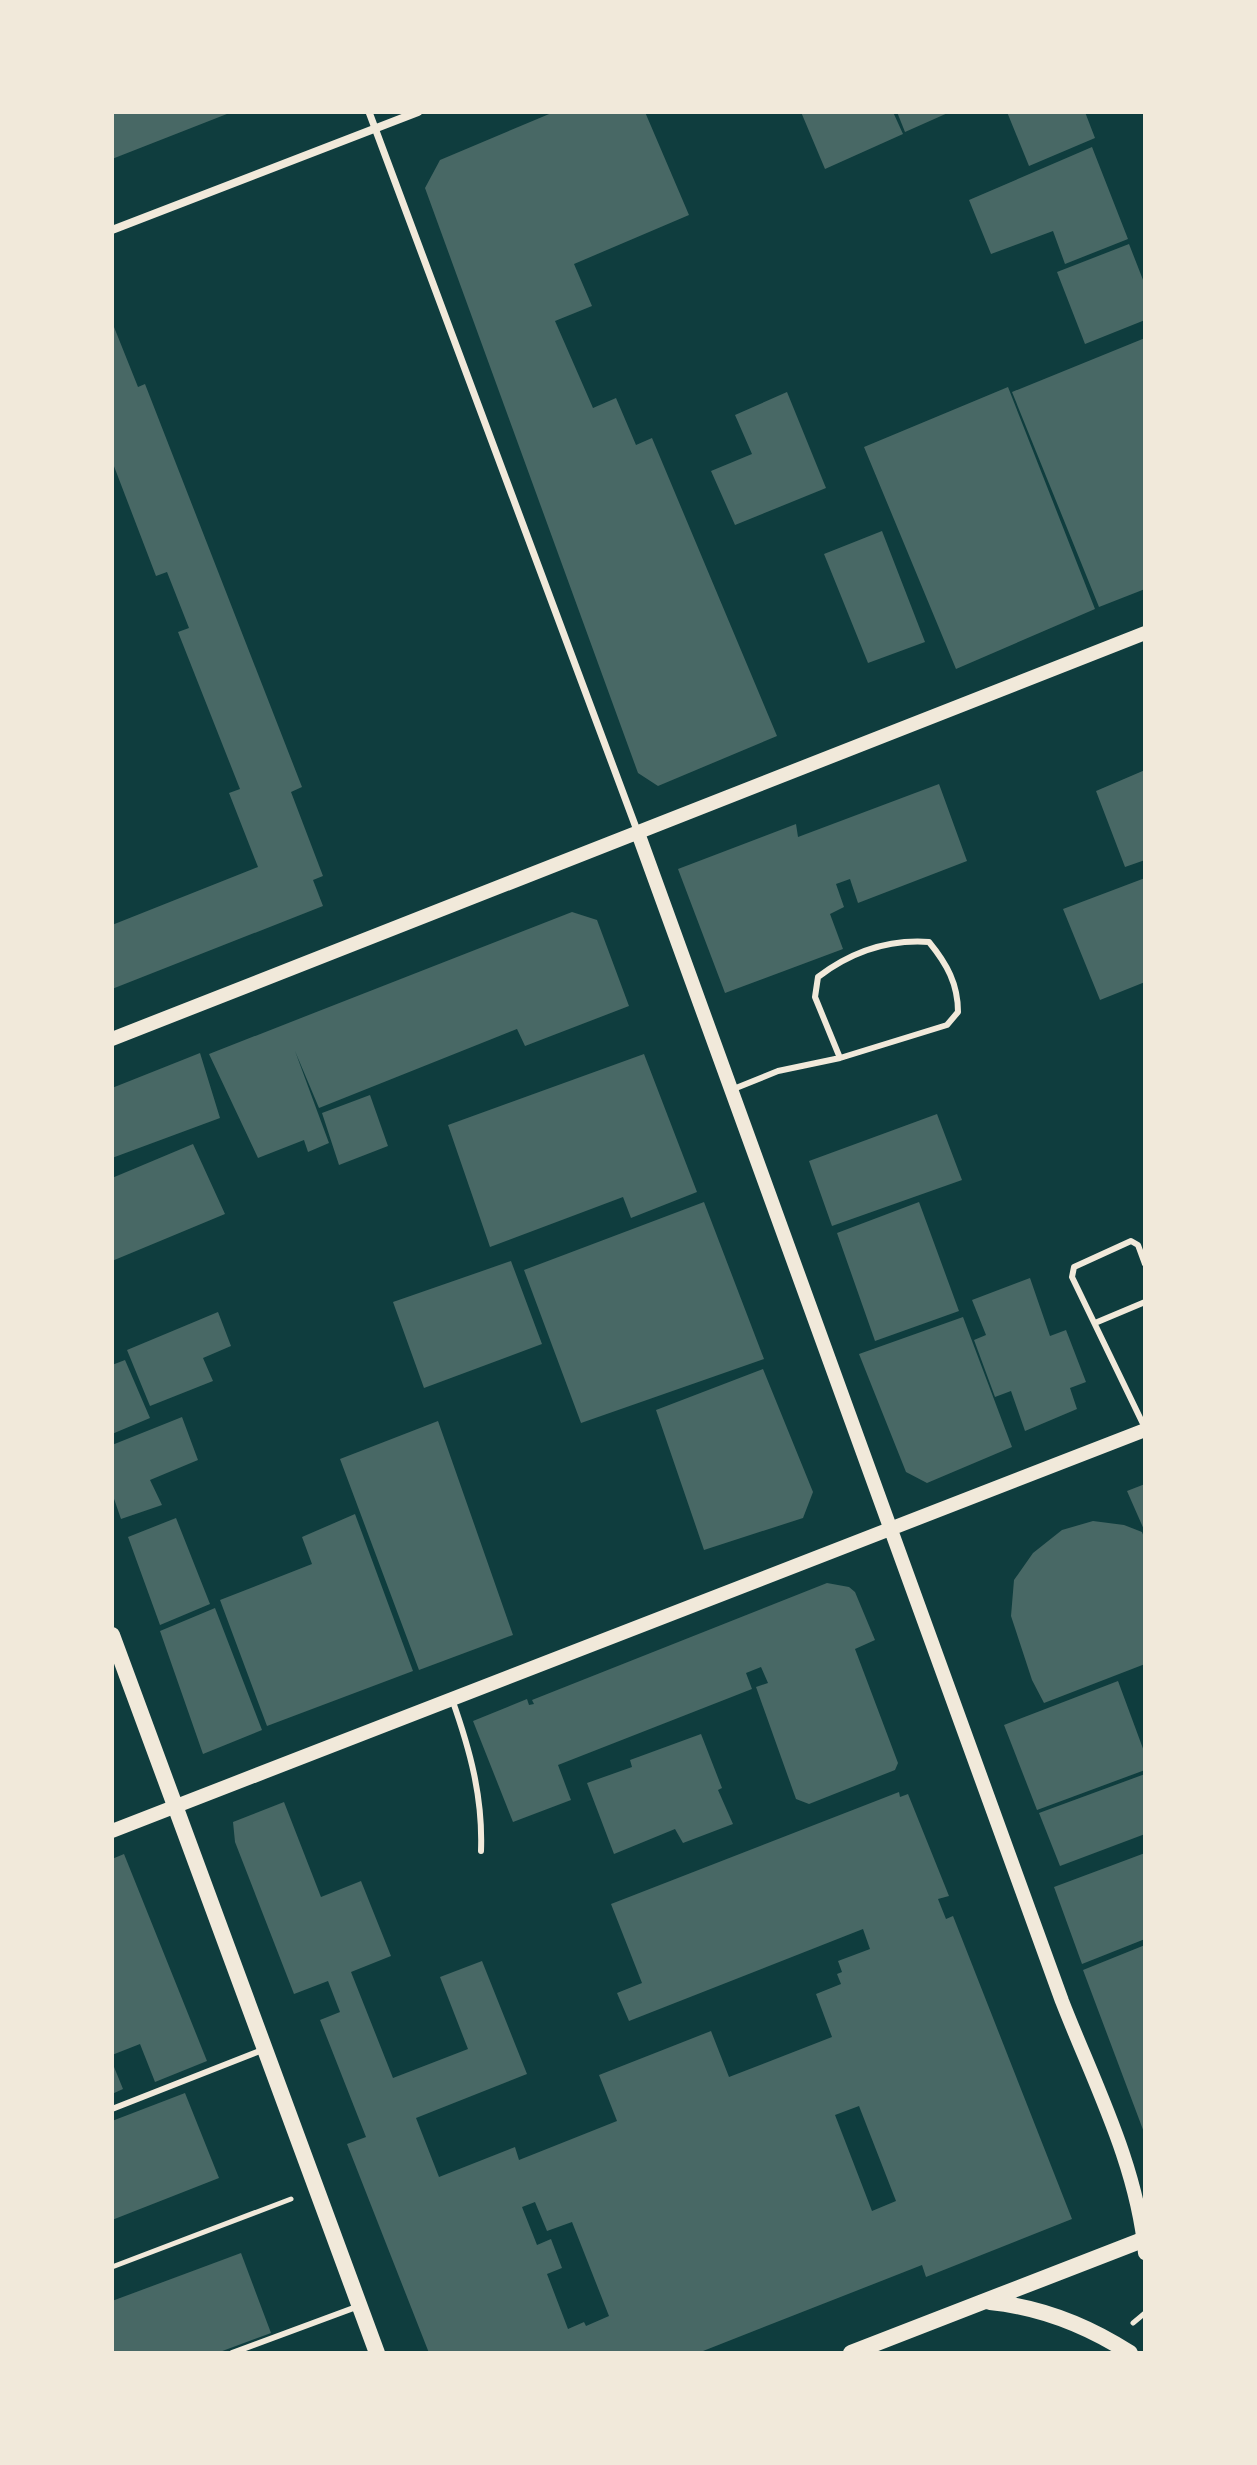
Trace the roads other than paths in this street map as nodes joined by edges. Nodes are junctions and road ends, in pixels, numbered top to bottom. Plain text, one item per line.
1 (369, 112) edge
2 (418, 112) edge
3 (375, 129) junction
4 (112, 230) edge
5 (1145, 633) edge
6 (638, 833) junction
7 (112, 1039) edge
8 (840, 1058) junction
9 (731, 1090) junction
10 (1145, 1264) edge
11 (1145, 1302) edge
12 (1095, 1323) junction
13 (1145, 1429) edge
14 (891, 1530) junction
15 (112, 1635) edge
16 (452, 1699) junction
17 (174, 1807) junction
18 (112, 1831) edge
19 (481, 1851) dead end
20 (266, 2049) junction
21 (112, 2109) edge
22 (1145, 2244) edge
23 (984, 2302) junction
24 (359, 2306) junction
25 (232, 2353) edge
26 (377, 2353) edge
27 (851, 2353) edge
28 (1130, 2353) edge

1 - 3 street
2 - 3 street
3 - 4 street
3 - 6 street
5 - 6 street
6 - 7 street
6 - 9 street
8 - 8 lane
8 - 9 lane
9 - 14 street
10 - 12 lane
11 - 12 lane
12 - 13 lane
13 - 14 street
14 - 16 street
14 - 22 street
15 - 17 main road
16 - 17 street
16 - 19 lane
17 - 18 street
17 - 20 main road
20 - 21 lane
20 - 24 main road
22 - 23 main road
23 - 27 main road
23 - 28 main road
24 - 25 lane
24 - 26 main road

